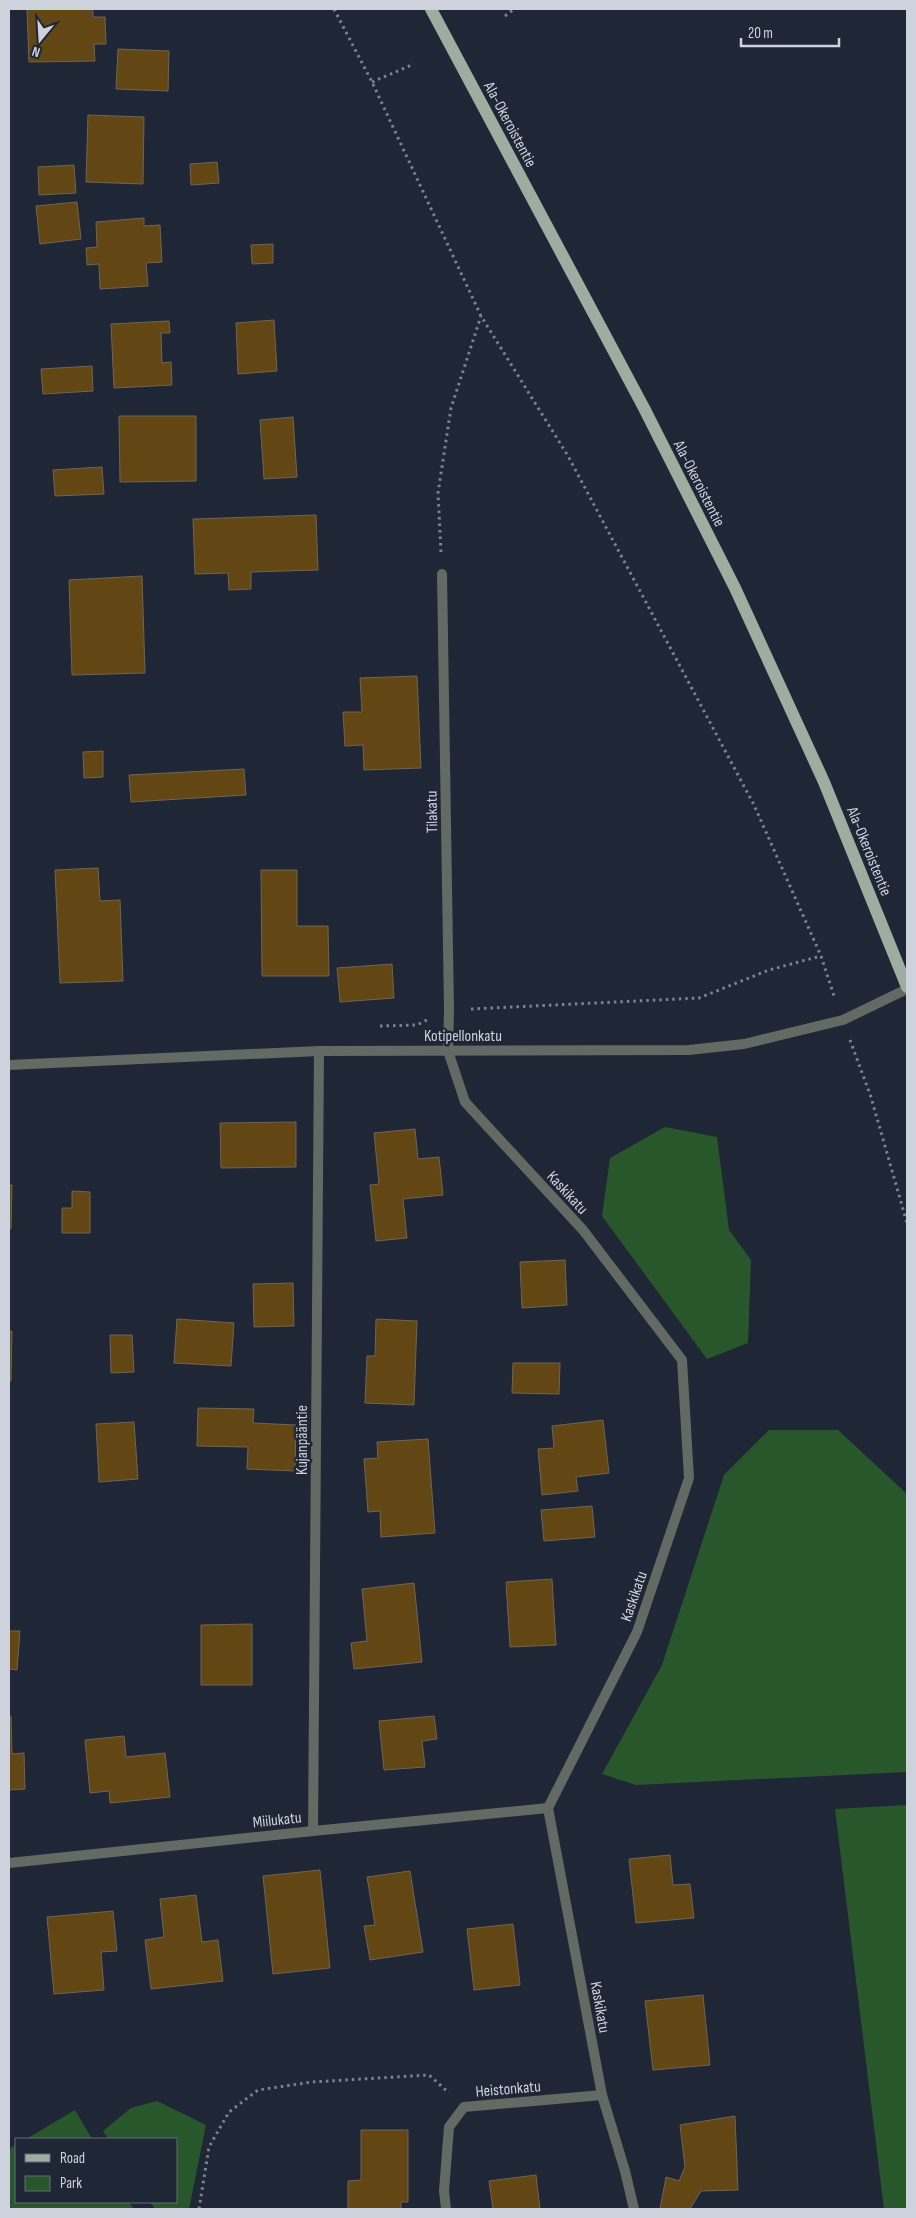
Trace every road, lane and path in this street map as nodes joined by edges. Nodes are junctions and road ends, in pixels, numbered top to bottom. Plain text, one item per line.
1 (334, 9) edge
2 (431, 9) edge
3 (514, 9) edge
4 (505, 16) dead end
5 (414, 64) dead end
6 (372, 82) junction
7 (481, 316) junction
8 (442, 574) joint
9 (821, 956) junction
10 (907, 988) edge
11 (449, 1010) junction
12 (843, 1020) junction
13 (377, 1026) dead end
14 (319, 1050) junction
15 (448, 1050) junction
16 (9, 1065) edge
17 (907, 1223) edge
18 (548, 1808) junction
19 (313, 1830) junction
20 (9, 1863) edge
21 (602, 2095) junction
22 (464, 2107) junction
23 (199, 2209) edge
24 (446, 2209) edge
25 (634, 2209) edge

1 - 6 path
2 - 10 main road, Ala-Okeroistentie
3 - 4 path
5 - 6 path
6 - 7 path
7 - 8 path
7 - 9 path
8 - 11 street, Tilakatu
9 - 11 path
9 - 12 path
10 - 12 street, Kotipellonkatu
11 - 13 path
11 - 15 street, Tilakatu
12 - 15 street, Kotipellonkatu
12 - 17 path
14 - 15 street, Kotipellonkatu
14 - 16 street, Kotipellonkatu
14 - 19 street, Kujanpääntie
15 - 18 street, Kaskikatu
18 - 19 street, Miilukatu
18 - 21 street, Kaskikatu
19 - 20 street, Miilukatu
21 - 22 street, Heistonkatu
21 - 25 street, Kaskikatu
22 - 23 path
22 - 24 street, Heistonkatu

